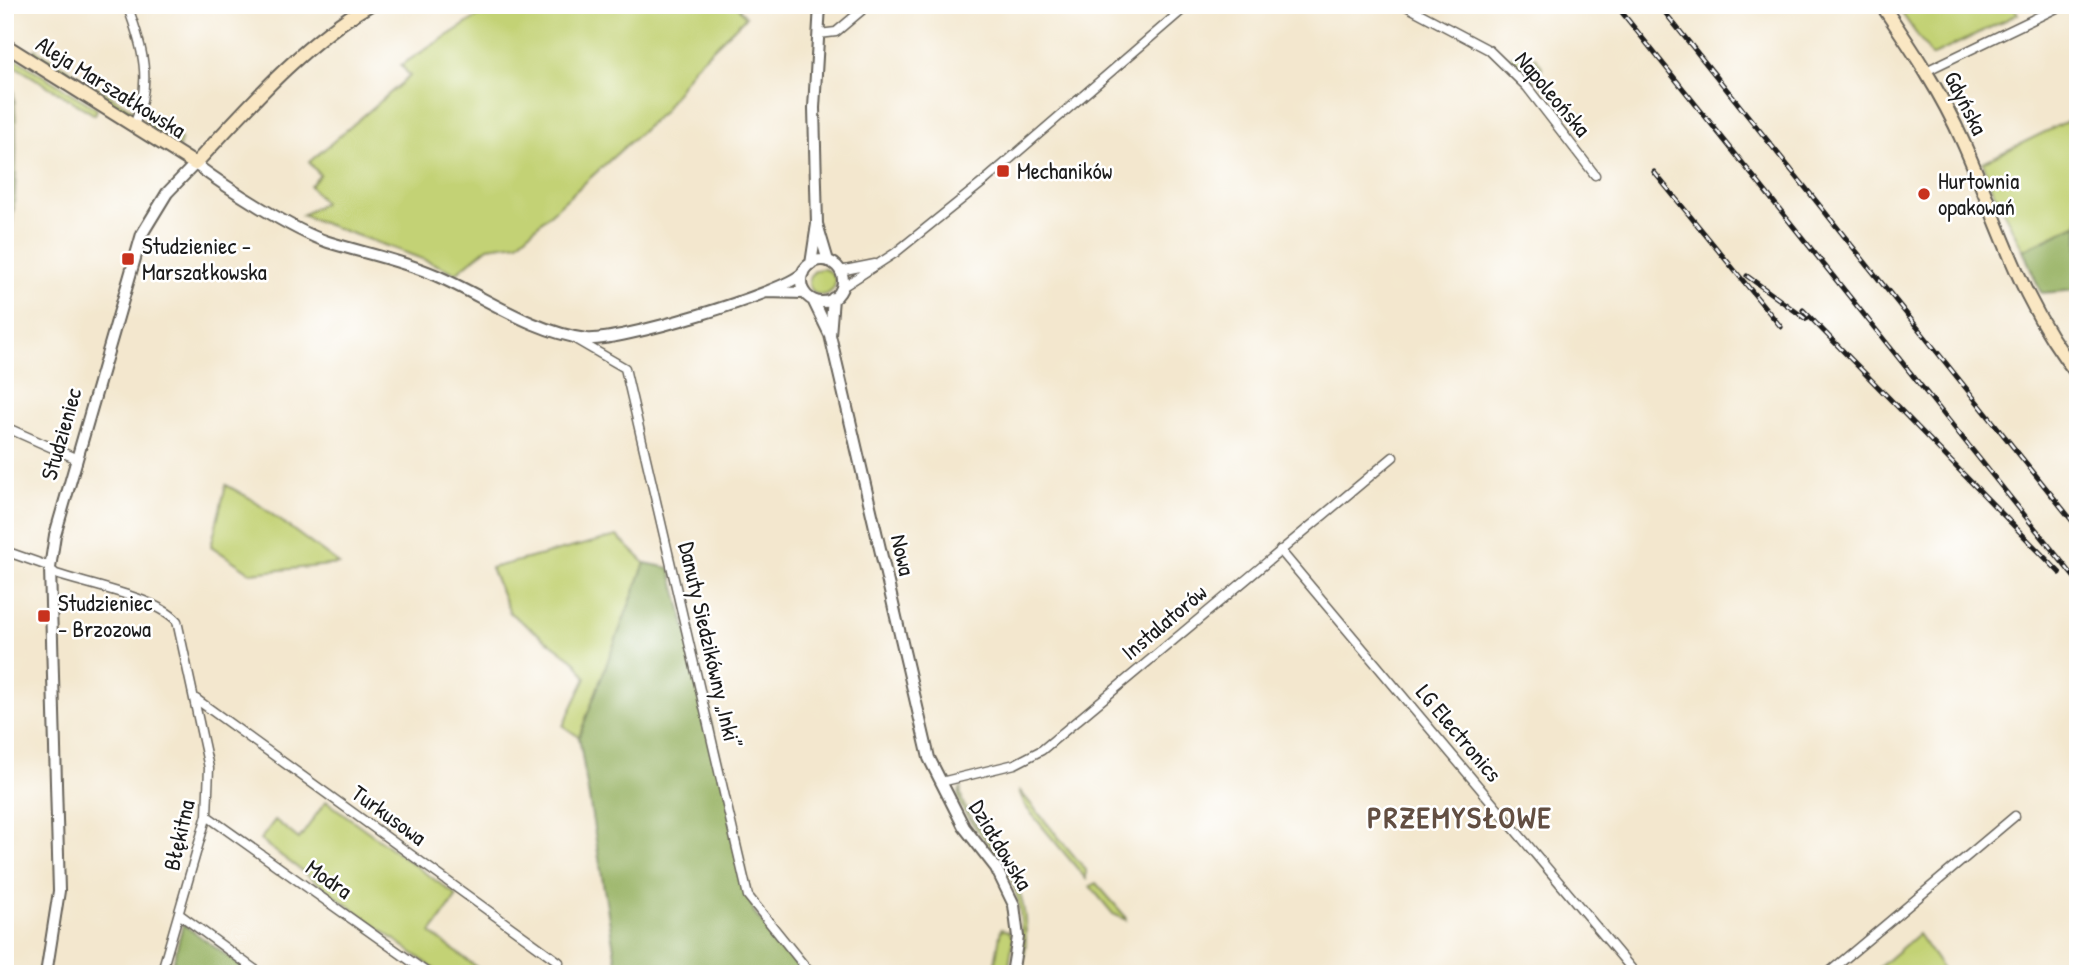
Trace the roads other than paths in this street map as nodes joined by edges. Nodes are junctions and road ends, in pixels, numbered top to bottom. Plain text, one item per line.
1 (127, 5) edge
2 (369, 5) edge
3 (820, 5) edge
4 (868, 5) edge
5 (1188, 5) edge
6 (1404, 5) edge
7 (1882, 5) edge
8 (2063, 5) edge
9 (819, 34) junction
10 (5, 45) edge
11 (1926, 71) junction
12 (134, 125) junction
13 (195, 164) junction
14 (1595, 175) dead end
15 (817, 224) junction
16 (828, 261) junction
17 (874, 264) junction
18 (807, 268) junction
19 (840, 271) junction
20 (841, 288) junction
21 (766, 292) junction
22 (809, 297) junction
23 (833, 298) junction
24 (830, 335) junction
25 (569, 336) junction
26 (2078, 375) edge
27 (12, 430) dead end
28 (1393, 457) dead end
29 (75, 458) junction
30 (1280, 550) junction
31 (5, 551) edge
32 (50, 568) junction
33 (196, 699) junction
34 (941, 782) junction
35 (207, 816) junction
36 (2015, 816) dead end
37 (178, 914) junction
38 (559, 962) dead end
39 (46, 974) edge
40 (161, 974) edge
41 (261, 974) edge
42 (429, 974) edge
43 (811, 974) edge
44 (1012, 974) edge
45 (1636, 974) edge
46 (1828, 974) edge

1 - 12 street
2 - 13 main road, Studzieniec
3 - 9 street
4 - 9 street
5 - 17 street
6 - 14 street, Napoleońska
7 - 11 main road, Gdyńska
8 - 11 street
9 - 15 street
10 - 12 main road, Aleja Marszałkowska
11 - 26 main road, Gdyńska
12 - 13 main road, Aleja Marszałkowska
13 - 25 street
13 - 29 street, Studzieniec
15 - 16 street
15 - 18 street
16 - 18 street
16 - 19 street
17 - 19 street
17 - 20 street
18 - 21 street
18 - 22 street
19 - 20 street
20 - 23 street
21 - 22 street
21 - 25 street
22 - 23 street
22 - 24 street, Nowa
23 - 24 street, Nowa
24 - 34 street, Nowa
25 - 43 street, Danuty Siedzikówny „Inki”
27 - 29 street
28 - 30 street, Instalatorów
29 - 32 street, Studzieniec
30 - 34 street, Instalatorów
30 - 45 street, LG Electronics
31 - 32 street
32 - 33 street, Błękitna
32 - 39 street, Studzieniec
33 - 35 street, Błękitna
33 - 38 street, Turkusowa
34 - 44 street, Działdowska
35 - 37 street, Błękitna
35 - 42 street, Modra
36 - 46 street
37 - 40 street, Błękitna
37 - 41 street

